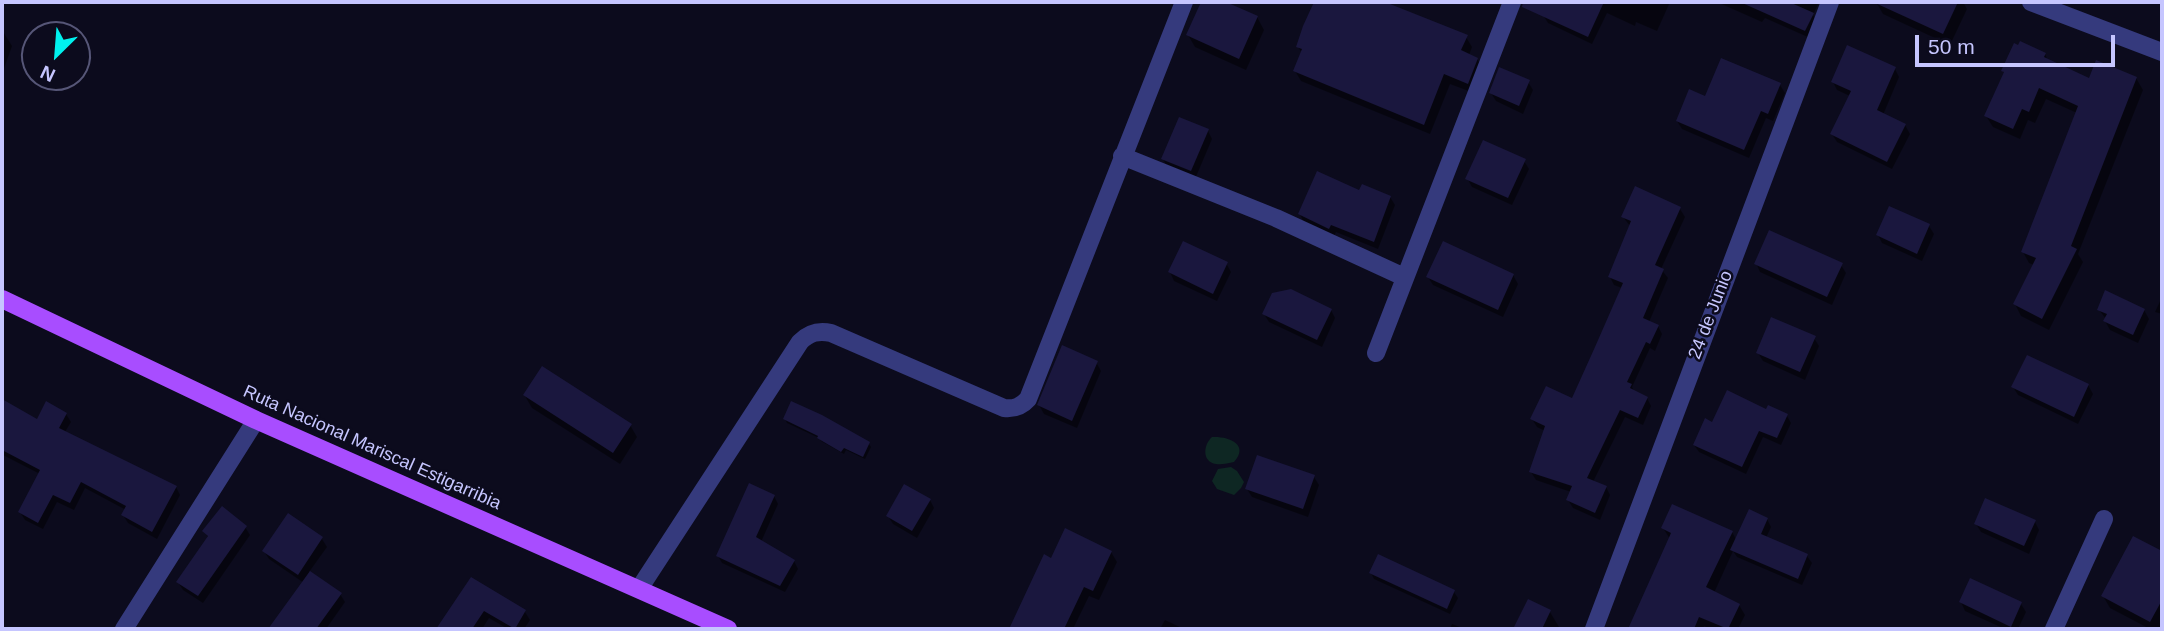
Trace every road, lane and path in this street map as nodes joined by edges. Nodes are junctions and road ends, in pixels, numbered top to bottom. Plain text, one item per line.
1 (1184, 2) edge
2 (1512, 2) edge
3 (1829, 2) edge
4 (2031, 2) edge
5 (2162, 52) edge
6 (1122, 156) junction
7 (1404, 278) junction
8 (2, 299) edge
9 (1376, 353) dead end
10 (256, 419) junction
11 (2105, 519) dead end
12 (639, 589) junction
13 (124, 629) edge
14 (728, 629) edge
15 (1594, 629) edge
16 (2054, 629) edge

1 - 6 street
2 - 7 street
3 - 15 street, 24 de Junio
4 - 5 street
6 - 7 street
6 - 12 street
7 - 9 street
8 - 10 main road, Ruta Nacional Mariscal Estigarribia
10 - 12 main road, Ruta Nacional Mariscal Estigarribia
10 - 13 street
11 - 16 street
12 - 14 main road, Ruta Nacional Mariscal Estigarribia

